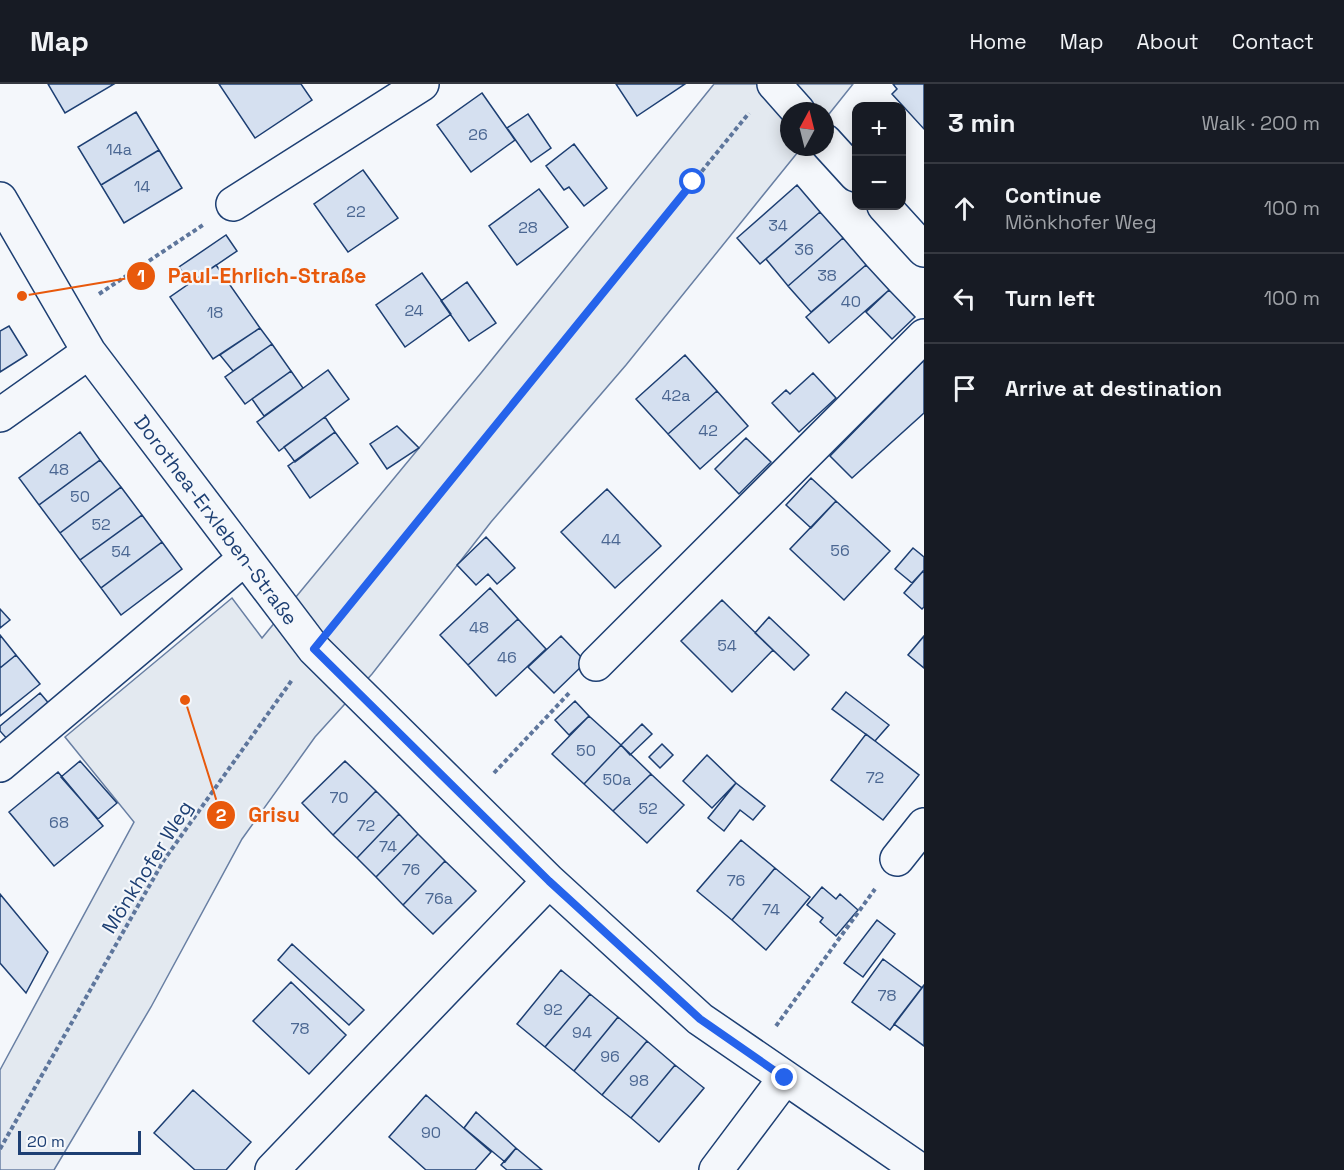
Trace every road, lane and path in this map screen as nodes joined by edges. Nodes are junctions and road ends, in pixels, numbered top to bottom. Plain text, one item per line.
1 (422, 84) edge
2 (774, 84) edge
3 (790, 102) edge
4 (750, 111) dead end
5 (834, 151) edge
6 (852, 171) edge
7 (0, 200) edge
8 (233, 204) joint
9 (888, 210) edge
10 (924, 250) edge
11 (68, 315) junction
12 (924, 336) edge
13 (89, 352) junction
14 (0, 415) edge
15 (244, 560) junction
16 (314, 649) junction
17 (596, 664) joint
18 (0, 765) edge
19 (467, 801) junction
20 (924, 825) edge
21 (897, 859) joint
22 (549, 881) junction
23 (754, 1056) junction
24 (785, 1078) junction
25 (0, 1149) edge
26 (272, 1170) edge
27 (716, 1170) edge
28 (920, 1170) edge

1 - 8 street
2 - 3 street
4 - 16 path, Mönkhofer Weg
5 - 6 street
7 - 11 street, Dorothea-Erxleben-Straße
8 - 11 path
9 - 10 street
11 - 13 street, Dorothea-Erxleben-Straße
12 - 17 street
13 - 14 street
13 - 15 street, Dorothea-Erxleben-Straße
15 - 16 street, Dorothea-Erxleben-Straße
15 - 18 street
16 - 19 street, Dorothea-Erxleben-Straße
16 - 25 path, Mönkhofer Weg
17 - 19 path
19 - 22 street, Dorothea-Erxleben-Straße
20 - 21 street
21 - 23 path
22 - 23 street, Dorothea-Erxleben-Straße
22 - 26 street
23 - 24 street, Dorothea-Erxleben-Straße
24 - 27 street
24 - 28 street, Dorothea-Erxleben-Straße

